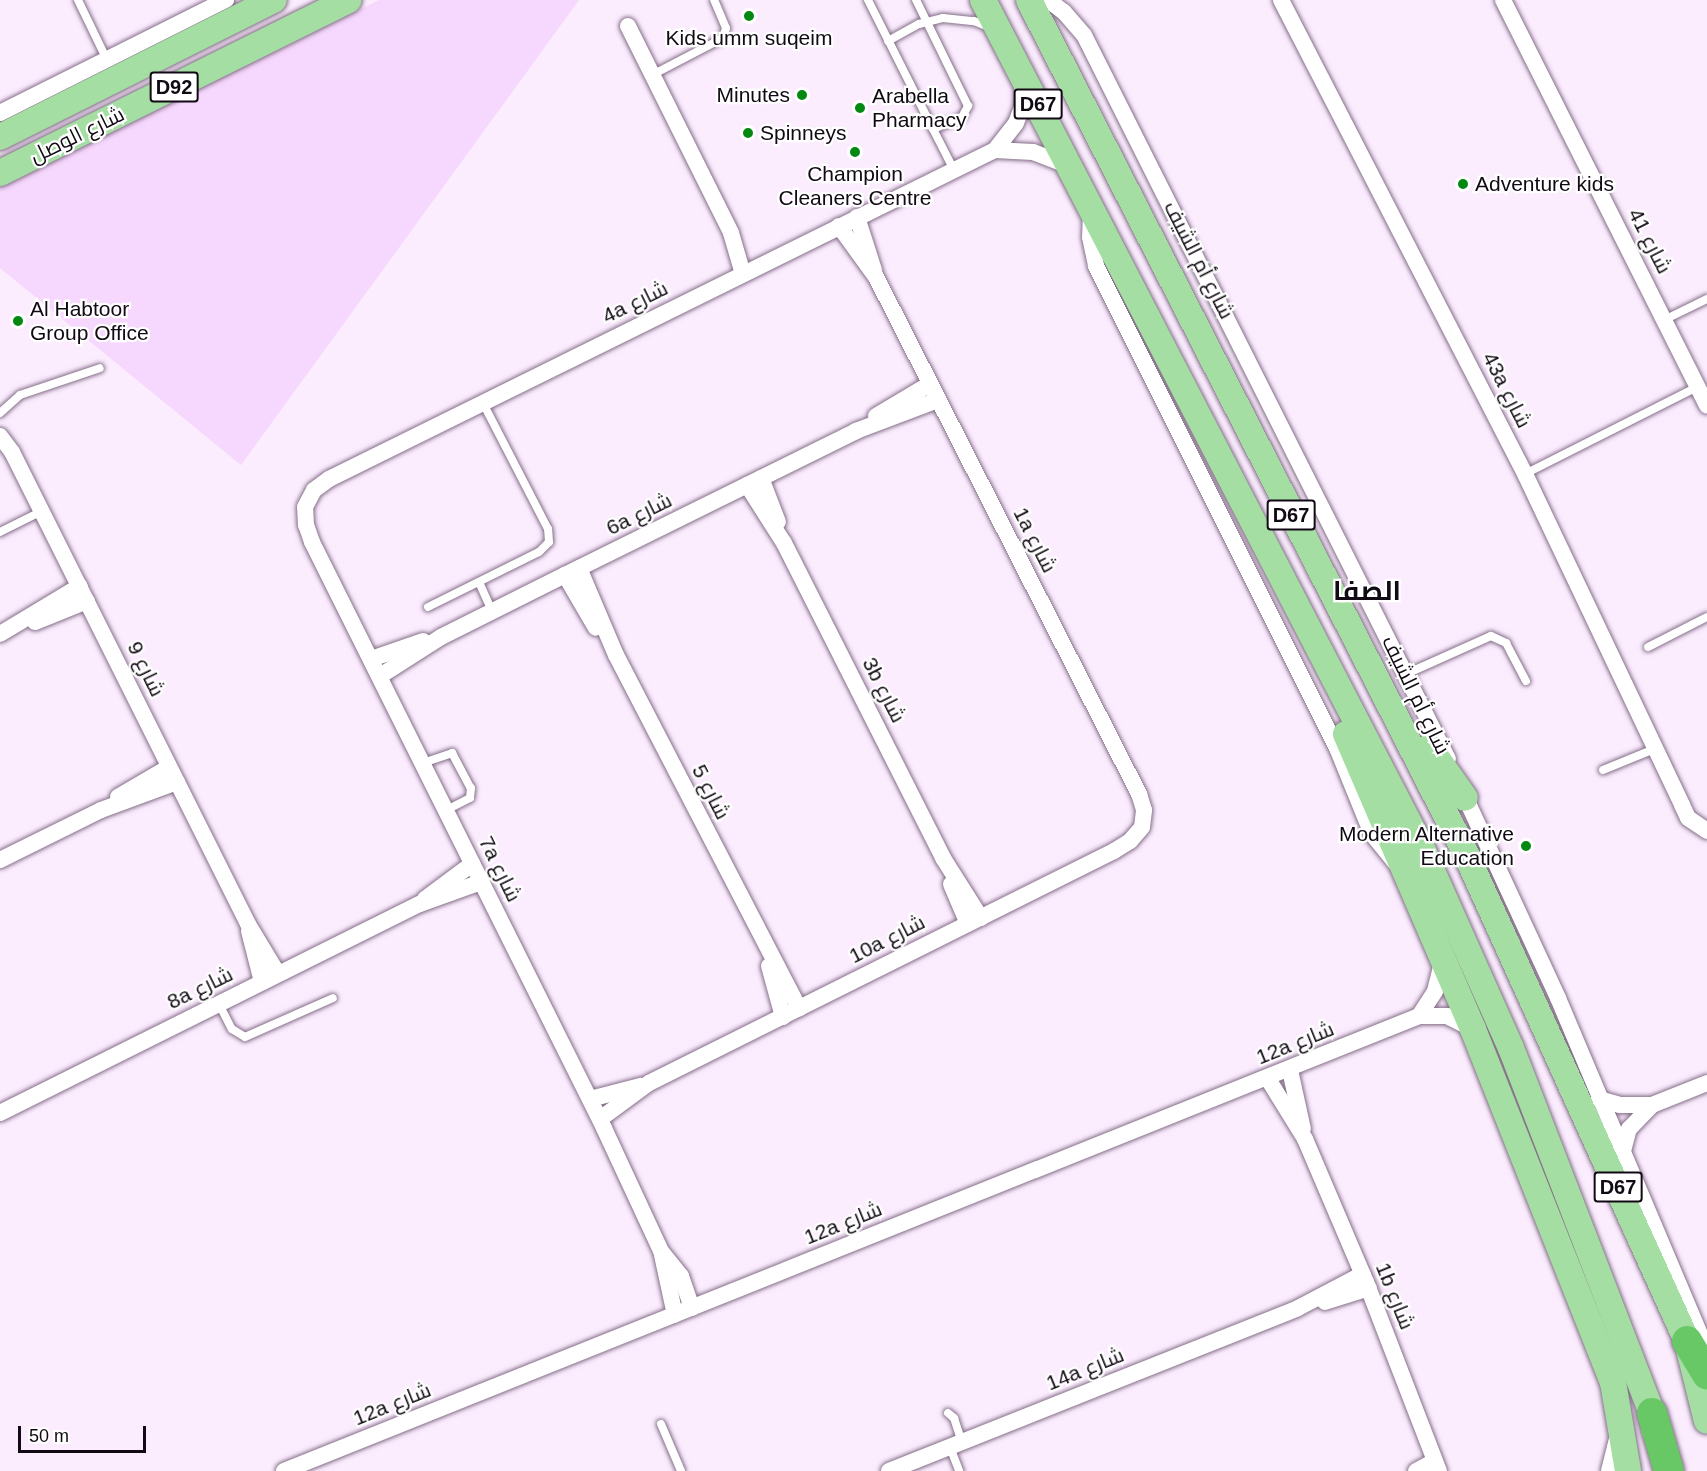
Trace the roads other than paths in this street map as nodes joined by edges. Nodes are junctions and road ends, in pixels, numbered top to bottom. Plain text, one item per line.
1 (78, 0) edge
2 (226, 0) edge
3 (274, 0) edge
4 (348, 0) edge
5 (714, 0) edge
6 (868, 0) edge
7 (916, 0) edge
8 (983, 0) edge
9 (1029, 0) edge
10 (1048, 0) edge
11 (1281, 0) edge
12 (1503, 0) edge
13 (927, 21) junction
14 (628, 26) dead end
15 (1002, 36) junction
16 (888, 41) junction
17 (108, 62) junction
18 (1022, 73) junction
19 (652, 75) junction
20 (0, 113) edge
21 (933, 129) junction
22 (0, 137) edge
23 (995, 150) junction
24 (1070, 166) junction
25 (954, 170) junction
26 (0, 173) edge
27 (1091, 207) junction
28 (857, 217) junction
29 (839, 226) junction
30 (750, 270) junction
31 (876, 277) junction
32 (1707, 299) edge
33 (1664, 320) junction
34 (1205, 348) junction
35 (100, 368) dead end
36 (930, 384) junction
37 (1698, 387) junction
38 (938, 400) junction
39 (483, 403) junction
40 (1707, 406) edge
41 (0, 413) edge
42 (856, 431) junction
43 (0, 436) edge
44 (1525, 474) junction
45 (754, 482) junction
46 (305, 507) joint
47 (42, 511) junction
48 (0, 532) edge
49 (572, 572) junction
50 (479, 582) junction
51 (83, 594) junction
52 (428, 607) dead end
53 (492, 611) junction
54 (1707, 617) edge
55 (4, 632) edge
56 (441, 637) junction
57 (1648, 647) dead end
58 (1322, 654) junction
59 (371, 659) junction
60 (1406, 674) junction
61 (380, 676) junction
62 (1526, 681) dead end
63 (1657, 747) junction
64 (423, 763) junction
65 (169, 766) junction
66 (1603, 770) dead end
67 (177, 782) junction
68 (1465, 798) junction
69 (101, 810) junction
70 (446, 810) junction
71 (1142, 827) joint
72 (1707, 831) edge
73 (0, 861) edge
74 (472, 864) junction
75 (1405, 872) junction
76 (482, 882) junction
77 (420, 904) junction
78 (975, 921) junction
79 (248, 924) junction
80 (767, 950) junction
81 (1442, 962) junction
82 (278, 975) junction
83 (262, 982) junction
84 (333, 998) dead end
85 (219, 1004) junction
86 (799, 1008) junction
87 (1419, 1016) junction
88 (783, 1017) junction
89 (1473, 1029) junction
90 (1290, 1070) junction
91 (1268, 1079) junction
92 (1707, 1083) edge
93 (647, 1085) junction
94 (590, 1099) junction
95 (1599, 1099) junction
96 (1652, 1105) junction
97 (0, 1113) edge
98 (600, 1119) junction
99 (1305, 1139) junction
100 (1623, 1151) junction
101 (662, 1251) junction
102 (1366, 1281) junction
103 (692, 1308) junction
104 (675, 1315) junction
105 (1697, 1346) edge
106 (1707, 1374) edge
107 (948, 1413) dead end
108 (1652, 1413) junction
109 (1704, 1414) edge
110 (1622, 1421) junction
111 (661, 1424) dead end
112 (956, 1444) junction
113 (1437, 1466) edge
114 (284, 1471) edge
115 (681, 1471) edge
116 (889, 1471) edge
117 (958, 1471) edge
118 (1416, 1471) edge
119 (1609, 1471) edge
120 (1628, 1471) edge
121 (1660, 1471) edge
122 (1669, 1471) edge

1 - 17 lane
2 - 17 street
3 - 22 main road, شارع الوصل / D92
4 - 26 main road, شارع الوصل / D92
5 - 19 lane
6 - 16 lane
7 - 13 lane
8 - 15 main road, D67
9 - 34 main road, شارع أم الشيف / D67
10 - 60 street, شارع أم الشيف
11 - 44 street, 43a شارع
12 - 33 street, شارع 41
13 - 15 lane
13 - 16 lane
13 - 21 lane
14 - 19 street
15 - 18 main road, D67
16 - 21 lane
17 - 20 street
18 - 23 street, 4a شارع
18 - 24 main road, D67
19 - 30 street
21 - 25 lane
23 - 24 street, 4a شارع
23 - 25 street, 4a شارع
24 - 27 main road, D67
25 - 28 street, 4a شارع
27 - 58 main road, D67
27 - 75 street
28 - 29 street, 4a شارع
28 - 31 street, 1a شارع
29 - 30 street, 4a شارع
29 - 31 street, 1a شارع
30 - 39 street, 4a شارع
31 - 36 street, 1a شارع
32 - 33 lane
33 - 37 street, شارع 41
34 - 68 main road
34 - 105 main road, شارع أم الشيف / D67
35 - 41 lane
36 - 38 street, 1a شارع
36 - 42 street, 6a شارع
37 - 40 street, شارع 41
37 - 44 lane
38 - 42 street, 6a شارع
38 - 71 street, 1a شارع
39 - 46 street, 4a شارع
39 - 50 lane
42 - 45 street, 6a شارع
43 - 47 street, شارع 9
44 - 63 street, 43a شارع
45 - 49 street, 6a شارع
45 - 78 street, 3b شارع
46 - 59 street, 7a شارع
47 - 48 lane
47 - 51 street, شارع 9
49 - 53 street, 6a شارع
49 - 80 street, شارع 5
50 - 52 lane
50 - 53 lane
51 - 55 street
51 - 65 street, شارع 9
53 - 56 street, 6a شارع
54 - 57 lane
56 - 59 street, 6a شارع
56 - 61 street, 6a شارع
58 - 75 main road
58 - 108 main road, D67
59 - 61 street, 7a شارع
60 - 62 lane
60 - 68 street, شارع أم الشيف
61 - 64 street, 7a شارع
63 - 66 lane
63 - 72 street, 43a شارع
64 - 70 street, 7a شارع
64 - 70 lane
65 - 67 street, شارع 9
65 - 69 street
67 - 69 street
67 - 79 street, شارع 9
68 - 95 street, شارع أم الشيف
69 - 73 street
70 - 74 street, 7a شارع
71 - 78 street, 10a شارع
74 - 76 street, 7a شارع
74 - 77 street, 8a شارع
75 - 81 main road
76 - 77 street, 8a شارع
76 - 94 street, 7a شارع
77 - 82 street, 8a شارع
78 - 86 street, 10a شارع
79 - 82 street, شارع 9
79 - 83 street, شارع 9
80 - 86 street, شارع 5
80 - 88 street, شارع 5
81 - 87 street
81 - 89 main road
82 - 83 street, 8a شارع
83 - 85 street, 8a شارع
84 - 85 lane
85 - 97 street, 8a شارع
86 - 88 street, 10a شارع
87 - 89 street, 12a شارع
87 - 90 street, 12a شارع
88 - 93 street, 10a شارع
89 - 110 main road
90 - 91 street, 12a شارع
90 - 99 street, 1b شارع
91 - 99 street, 1b شارع
91 - 103 street, 12a شارع
92 - 96 street
93 - 94 street, 10a شارع
93 - 98 street, 10a شارع
94 - 98 street, 7a شارع
95 - 96 street
95 - 100 street, شارع أم الشيف
96 - 100 street
98 - 101 street, 7a شارع
99 - 102 street, 1b شارع
100 - 105 street, شارع أم الشيف
101 - 103 street, 7a شارع
101 - 104 street, 7a شارع
102 - 112 street, 14a شارع
102 - 113 street, 1b شارع
103 - 104 street, 12a شارع
104 - 114 street, 12a شارع
105 - 106 highway
105 - 109 main road, D67
107 - 112 lane
108 - 121 main road, D67
108 - 122 highway
110 - 119 street
110 - 120 main road
111 - 115 lane
112 - 116 street, 14a شارع
112 - 117 lane
113 - 118 street

